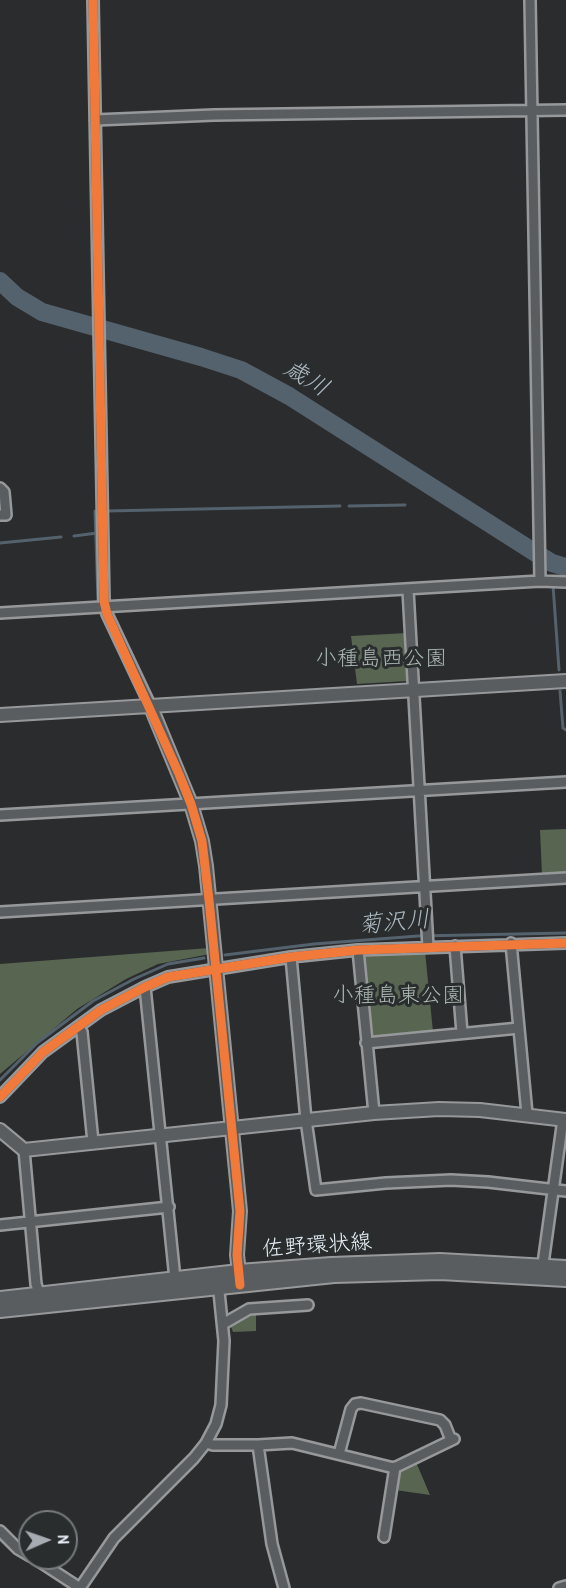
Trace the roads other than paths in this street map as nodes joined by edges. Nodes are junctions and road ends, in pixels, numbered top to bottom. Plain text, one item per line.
1 (93, 0) edge
2 (530, 0) edge
3 (531, 110) junction
4 (566, 110) edge
5 (95, 120) junction
6 (0, 488) edge
7 (0, 515) edge
8 (540, 581) junction
9 (566, 582) edge
10 (408, 590) junction
11 (106, 608) junction
12 (0, 613) edge
13 (566, 681) edge
14 (412, 690) junction
15 (150, 705) junction
16 (0, 715) edge
17 (566, 782) edge
18 (419, 790) junction
19 (191, 804) junction
20 (0, 815) edge
21 (566, 878) edge
22 (425, 887) junction
23 (210, 900) junction
24 (0, 912) edge
25 (512, 943) junction
26 (566, 943) edge
27 (428, 945) junction
28 (455, 946) junction
29 (358, 951) junction
30 (291, 957) junction
31 (216, 968) junction
32 (145, 987) junction
33 (78, 1027) junction
34 (519, 1028) junction
35 (462, 1033) junction
36 (366, 1043) junction
37 (0, 1097) edge
38 (374, 1113) junction
39 (526, 1114) junction
40 (564, 1119) edge
41 (306, 1120) junction
42 (233, 1128) junction
43 (0, 1130) edge
44 (161, 1135) junction
45 (93, 1142) junction
46 (24, 1150) junction
47 (553, 1189) junction
48 (566, 1191) edge
49 (169, 1207) junction
50 (30, 1222) junction
51 (0, 1225) edge
52 (566, 1268) edge
53 (542, 1271) junction
54 (240, 1278) junction
55 (176, 1279) junction
56 (566, 1279) edge
57 (218, 1281) junction
58 (0, 1299) edge
59 (41, 1300) junction
60 (308, 1305) dead end
61 (0, 1310) edge
62 (223, 1324) junction
63 (206, 1443) junction
64 (258, 1445) junction
65 (339, 1454) junction
66 (395, 1467) junction
67 (0, 1531) edge
68 (384, 1537) dead end
69 (18, 1549) edge
70 (52, 1570) edge
71 (566, 1586) edge
72 (80, 1588) edge
73 (284, 1588) edge
74 (559, 1588) edge

1 - 5 street
2 - 3 street
3 - 4 street
3 - 5 street
3 - 8 street
5 - 11 street
6 - 7 street
8 - 9 street
8 - 10 street
10 - 11 street
10 - 14 street
11 - 12 street
11 - 15 street
13 - 14 street
14 - 15 street
14 - 18 street
15 - 16 street
15 - 19 street
17 - 18 street
18 - 19 street
18 - 22 street
19 - 20 street
19 - 23 street
21 - 22 street
22 - 23 street
22 - 27 street
23 - 24 street
23 - 31 street
25 - 26 street
25 - 28 street
25 - 34 street
27 - 28 street
27 - 29 street
28 - 35 street
29 - 30 street
29 - 36 street
30 - 31 street
30 - 41 street
31 - 32 street
31 - 42 street
32 - 33 street
32 - 44 street
33 - 37 street
33 - 45 street
34 - 35 street
34 - 39 street
35 - 36 street
36 - 38 street
38 - 39 street
38 - 41 street
39 - 40 street
40 - 47 street
41 - 42 street
41 - 47 street
42 - 44 street
42 - 54 street
43 - 46 street
44 - 45 street
44 - 49 street
45 - 46 street
46 - 50 street
47 - 48 street
47 - 53 street
49 - 50 street
49 - 55 street
50 - 51 street
50 - 59 street
52 - 53 main road, 佐野環状線
53 - 54 main road, 佐野環状線
53 - 56 main road, 佐野環状線
54 - 57 main road, 佐野環状線
55 - 57 main road, 佐野環状線
55 - 59 main road, 佐野環状線
57 - 59 main road, 佐野環状線
57 - 62 street
58 - 59 main road, 佐野環状線
59 - 61 main road, 佐野環状線
60 - 62 street
62 - 63 street
63 - 64 street
63 - 72 street
64 - 65 street
64 - 73 street
65 - 66 street
65 - 66 street
66 - 68 street
67 - 69 street
70 - 72 street
71 - 74 street

